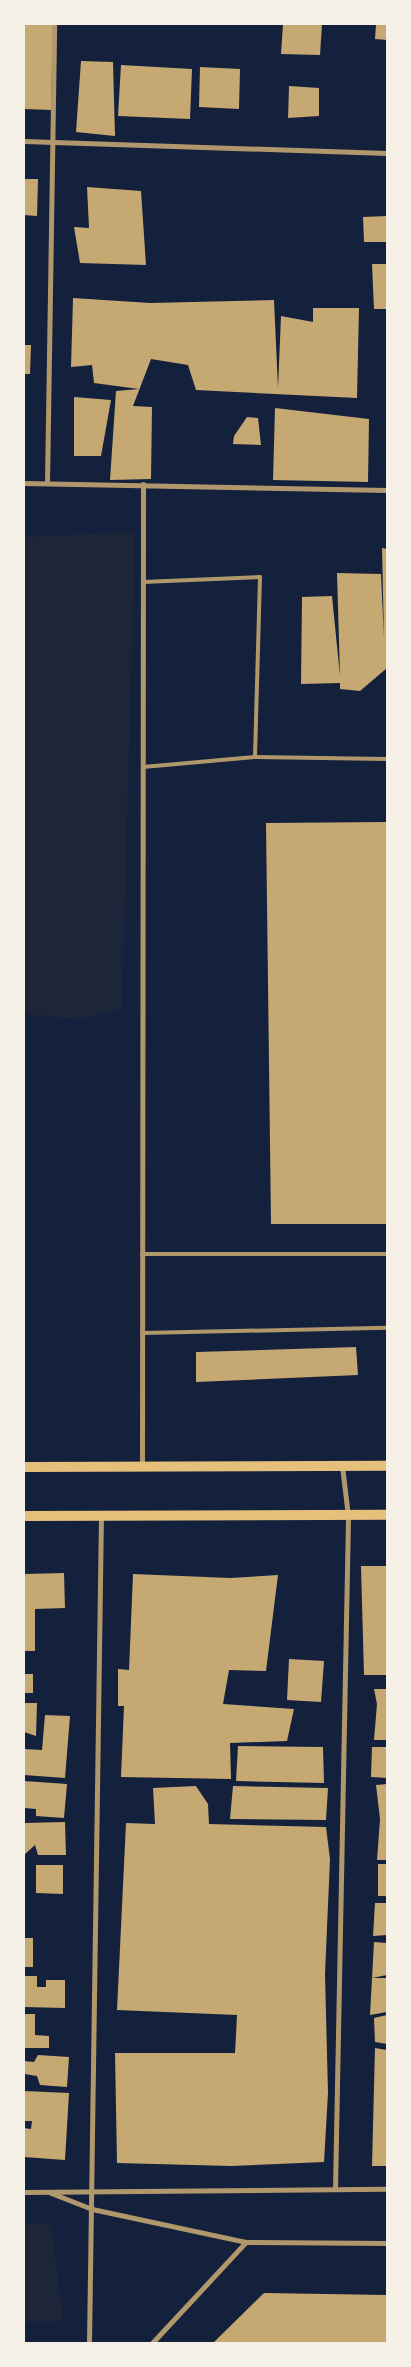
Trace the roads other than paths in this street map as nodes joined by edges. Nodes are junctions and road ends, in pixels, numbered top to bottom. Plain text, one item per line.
1 (54, 24) edge
2 (24, 141) edge
3 (53, 141) junction
4 (387, 153) edge
5 (24, 483) edge
6 (47, 483) junction
7 (143, 484) junction
8 (387, 490) edge
9 (143, 582) junction
10 (255, 757) junction
11 (387, 759) edge
12 (143, 767) junction
13 (142, 1254) junction
14 (387, 1254) edge
15 (387, 1328) edge
16 (142, 1333) junction
17 (142, 1466) junction
18 (342, 1466) junction
19 (387, 1466) edge
20 (24, 1467) edge
21 (387, 1515) edge
22 (24, 1516) edge
23 (101, 1516) junction
24 (348, 1516) junction
25 (387, 2188) edge
26 (335, 2189) junction
27 (92, 2191) junction
28 (24, 2192) edge
29 (48, 2192) junction
30 (92, 2209) junction
31 (246, 2242) junction
32 (387, 2243) edge
33 (89, 2343) edge
34 (152, 2343) edge

1 - 3 street
2 - 3 street
3 - 4 street
3 - 6 street
5 - 6 street
6 - 7 street
7 - 8 street
7 - 9 street
9 - 10 lane
9 - 12 street
10 - 11 lane
10 - 12 lane
12 - 13 street
13 - 14 lane
13 - 16 street
15 - 16 lane
16 - 17 street
17 - 18 main road
17 - 20 main road
18 - 19 main road
18 - 24 street
21 - 24 main road
22 - 23 main road
23 - 24 main road
23 - 27 street
24 - 26 street
25 - 26 street
26 - 27 street
27 - 29 street
27 - 30 street
28 - 29 street
29 - 30 street
30 - 31 street
30 - 33 street
31 - 32 street
31 - 34 street

